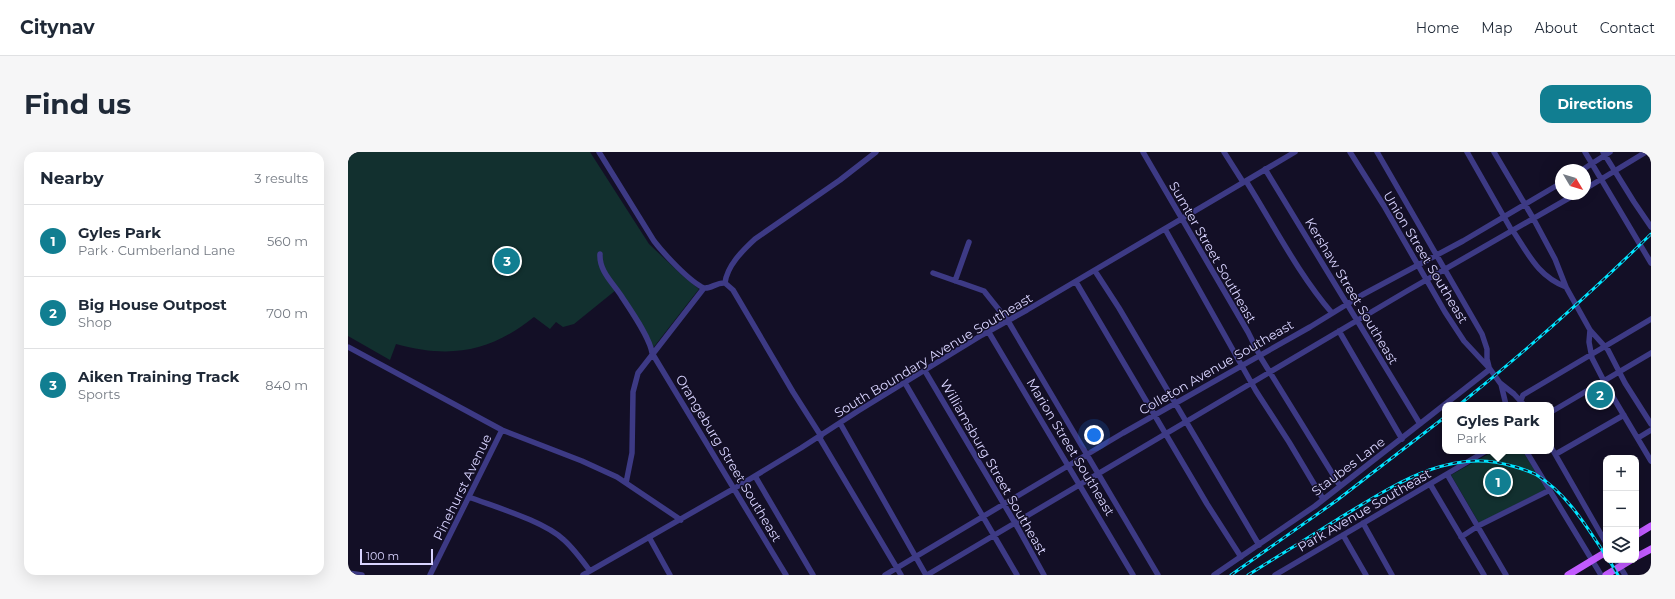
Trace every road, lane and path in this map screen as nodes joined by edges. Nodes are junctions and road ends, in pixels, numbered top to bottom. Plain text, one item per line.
1 (599, 152) edge
2 (876, 152) edge
3 (1143, 152) edge
4 (1224, 152) edge
5 (1295, 152) edge
6 (1350, 152) edge
7 (1377, 152) edge
8 (1467, 152) edge
9 (1494, 152) edge
10 (1585, 152) edge
11 (1646, 152) edge
12 (1606, 153) edge
13 (1592, 164) junction
14 (1265, 169) junction
15 (1615, 172) junction
16 (1601, 180) junction
17 (1244, 182) junction
18 (1591, 186) edge
19 (1555, 187) edge
20 (1565, 200) edge
21 (1525, 205) junction
22 (1503, 217) junction
23 (1533, 218) junction
24 (1181, 220) junction
25 (1650, 225) edge
26 (1165, 229) junction
27 (1512, 231) junction
28 (969, 242) dead end
29 (600, 254) dead end
30 (1436, 255) junction
31 (1650, 261) edge
32 (1417, 265) junction
33 (1446, 270) junction
34 (1095, 271) junction
35 (933, 273) dead end
36 (1426, 280) junction
37 (955, 281) junction
38 (1076, 282) junction
39 (725, 284) junction
40 (704, 288) junction
41 (1568, 290) junction
42 (1346, 304) junction
43 (1332, 313) junction
44 (1356, 320) junction
45 (1651, 320) edge
46 (1008, 321) junction
47 (1590, 330) junction
48 (988, 331) junction
49 (1339, 331) junction
50 (1605, 346) junction
51 (348, 347) edge
52 (652, 353) junction
53 (1651, 353) edge
54 (1259, 355) junction
55 (1592, 355) junction
56 (1242, 364) junction
57 (1490, 369) junction
58 (926, 371) junction
59 (1270, 372) junction
60 (1619, 372) junction
61 (1604, 380) junction
62 (1252, 382) junction
63 (905, 383) junction
64 (1500, 384) junction
65 (1448, 402) edge
66 (1505, 402) edge
67 (1519, 402) edge
68 (1522, 402) edge
69 (1174, 404) junction
70 (1442, 407) edge
71 (1554, 410) edge
72 (1155, 415) junction
73 (1624, 415) junction
74 (1186, 422) junction
75 (840, 423) junction
76 (1420, 424) junction
77 (1651, 424) edge
78 (502, 430) junction
79 (1651, 430) edge
80 (1166, 434) junction
81 (820, 437) junction
82 (1638, 438) junction
83 (1402, 439) junction
84 (1554, 451) edge
85 (1479, 454) edge
86 (1528, 454) edge
87 (1556, 454) junction
88 (1086, 455) junction
89 (1651, 461) edge
90 (1068, 465) junction
91 (1098, 474) junction
92 (1447, 474) junction
93 (755, 476) junction
94 (626, 483) junction
95 (1080, 484) junction
96 (1430, 484) junction
97 (1340, 486) junction
98 (735, 488) junction
99 (1550, 490) junction
100 (469, 497) junction
101 (1323, 500) junction
102 (1004, 504) junction
103 (983, 516) junction
104 (681, 520) junction
105 (1015, 523) junction
106 (1363, 523) junction
107 (1478, 526) junction
108 (1651, 526) edge
109 (1639, 532) edge
110 (1343, 535) junction
111 (994, 536) junction
112 (649, 537) junction
113 (1461, 537) junction
114 (1603, 538) edge
115 (1259, 545) junction
116 (1651, 549) edge
117 (1603, 554) edge
118 (1639, 555) edge
119 (916, 556) junction
120 (1241, 557) junction
121 (1592, 560) junction
122 (1618, 563) edge
123 (896, 568) junction
124 (590, 571) junction
125 (348, 572) edge
126 (362, 575) edge
127 (430, 575) edge
128 (582, 575) edge
129 (670, 575) edge
130 (786, 575) edge
131 (812, 575) edge
132 (884, 575) edge
133 (901, 575) edge
134 (927, 575) edge
135 (1017, 575) edge
136 (1044, 575) edge
137 (1133, 575) edge
138 (1158, 575) edge
139 (1214, 575) edge
140 (1275, 575) edge
141 (1366, 575) edge
142 (1392, 575) edge
143 (1484, 575) edge
144 (1506, 575) edge
145 (1568, 575) edge
146 (1601, 575) edge
147 (1606, 575) edge
148 (1625, 575) edge

1 - 40 street
2 - 39 street
3 - 24 street, Sumter Street Southeast
4 - 17 street
5 - 14 street, South Boundary Avenue Southeast
6 - 32 street, Union Street Southeast
7 - 30 street, Union Street Southeast
8 - 22 street
9 - 21 street
10 - 13 street
11 - 15 street
12 - 13 street
12 - 15 street
13 - 16 street
14 - 17 street, South Boundary Avenue Southeast
14 - 42 street, Kershaw Street Southeast
15 - 16 street
15 - 25 street
16 - 18 street
16 - 31 street
17 - 24 street, South Boundary Avenue Southeast
17 - 43 street
19 - 21 street, Colleton Avenue Southeast
20 - 23 street
21 - 22 street, Colleton Avenue Southeast
21 - 23 street
22 - 27 street
22 - 30 street, Colleton Avenue Southeast
23 - 27 street
23 - 41 street
24 - 26 street, South Boundary Avenue Southeast
24 - 54 street, Sumter Street Southeast
26 - 34 street, South Boundary Avenue Southeast
26 - 56 street
27 - 33 street
27 - 41 street
28 - 37 street
29 - 52 street, Orangeburg Street Southeast
30 - 32 street, Colleton Avenue Southeast
30 - 33 street, Union Street Southeast
32 - 36 street, Union Street Southeast
32 - 42 street, Colleton Avenue Southeast
33 - 36 street
33 - 57 street, Union Street Southeast
34 - 38 street, South Boundary Avenue Southeast
34 - 69 street
35 - 37 street, Marion Street Southeast
36 - 44 street
36 - 57 street, Union Street Southeast
37 - 46 street, Marion Street Southeast
38 - 46 street, South Boundary Avenue Southeast
38 - 72 street
39 - 40 street
39 - 81 street
40 - 52 street
41 - 47 street
42 - 43 street, Colleton Avenue Southeast
42 - 44 street, Kershaw Street Southeast
43 - 54 street, Colleton Avenue Southeast
44 - 49 street
44 - 76 street, Kershaw Street Southeast
45 - 50 street
46 - 48 street, South Boundary Avenue Southeast
46 - 88 street, Marion Street Southeast
47 - 50 street
47 - 55 street
48 - 58 street, South Boundary Avenue Southeast
48 - 90 street, Marion Street Southeast
49 - 59 street
49 - 83 street
50 - 55 street
50 - 60 street
51 - 78 street
52 - 94 street
52 - 98 street, Orangeburg Street Southeast
53 - 60 street
54 - 56 street, Colleton Avenue Southeast
54 - 59 street, Sumter Street Southeast
55 - 61 street
55 - 68 street
56 - 62 street
56 - 69 street, Colleton Avenue Southeast
57 - 64 street, Union Street Southeast
57 - 65 street, Staubes Lane
58 - 63 street, South Boundary Avenue Southeast
58 - 102 street, Williamsburg Street Southeast
59 - 62 street
59 - 97 street, Sumter Street Southeast
60 - 61 street
60 - 77 street
61 - 71 street
61 - 73 street
62 - 74 street
62 - 101 street
63 - 75 street, South Boundary Avenue Southeast
63 - 103 street
64 - 66 street, Union Street Southeast
64 - 67 street, Union Street Southeast
69 - 72 street, Colleton Avenue Southeast
69 - 74 street
70 - 76 street, Staubes Lane
72 - 80 street
72 - 88 street, Colleton Avenue Southeast
73 - 82 street
73 - 87 street
74 - 80 street
74 - 115 street
75 - 81 street, South Boundary Avenue Southeast
75 - 119 street
76 - 83 street, Staubes Lane
78 - 94 street
78 - 100 street, Pinehurst Avenue
79 - 82 street
80 - 91 street
80 - 120 street
81 - 93 street, South Boundary Avenue Southeast
81 - 123 street
82 - 89 street
83 - 97 street, Staubes Lane
84 - 87 street
85 - 92 street, Park Avenue Southeast
86 - 99 street
87 - 114 street
88 - 90 street, Colleton Avenue Southeast
88 - 91 street, Marion Street Southeast
90 - 95 street, Marion Street Southeast
90 - 102 street, Colleton Avenue Southeast
91 - 95 street
91 - 138 street, Marion Street Southeast
92 - 96 street, Park Avenue Southeast
92 - 107 street
93 - 98 street, South Boundary Avenue Southeast
93 - 131 street, Orangeburg Street Southeast
94 - 104 street
95 - 105 street
95 - 137 street, Marion Street Southeast
96 - 106 street, Park Avenue Southeast
96 - 113 street
97 - 101 street, Staubes Lane
98 - 104 street, South Boundary Avenue Southeast
98 - 130 street, Orangeburg Street Southeast
99 - 107 street
99 - 121 street
100 - 124 street
100 - 127 street, Pinehurst Avenue
101 - 115 street, Staubes Lane
102 - 103 street, Colleton Avenue Southeast
102 - 105 street, Williamsburg Street Southeast
103 - 111 street
103 - 119 street, Colleton Avenue Southeast
104 - 112 street, South Boundary Avenue Southeast
105 - 111 street
105 - 136 street, Williamsburg Street Southeast
106 - 110 street, Park Avenue Southeast
106 - 142 street
107 - 113 street
107 - 144 street
108 - 109 main road
110 - 140 street, Park Avenue Southeast
110 - 141 street
111 - 134 street
111 - 135 street
112 - 124 street, South Boundary Avenue Southeast
112 - 129 street
113 - 143 street
115 - 120 street, Staubes Lane
116 - 118 main road
117 - 121 main road
119 - 123 street, Colleton Avenue Southeast
119 - 134 street
120 - 139 street, Staubes Lane
121 - 145 main road
121 - 146 street
122 - 147 main road
122 - 148 street
123 - 132 street, Colleton Avenue Southeast
123 - 133 street
124 - 128 street, South Boundary Avenue Southeast
125 - 126 street

